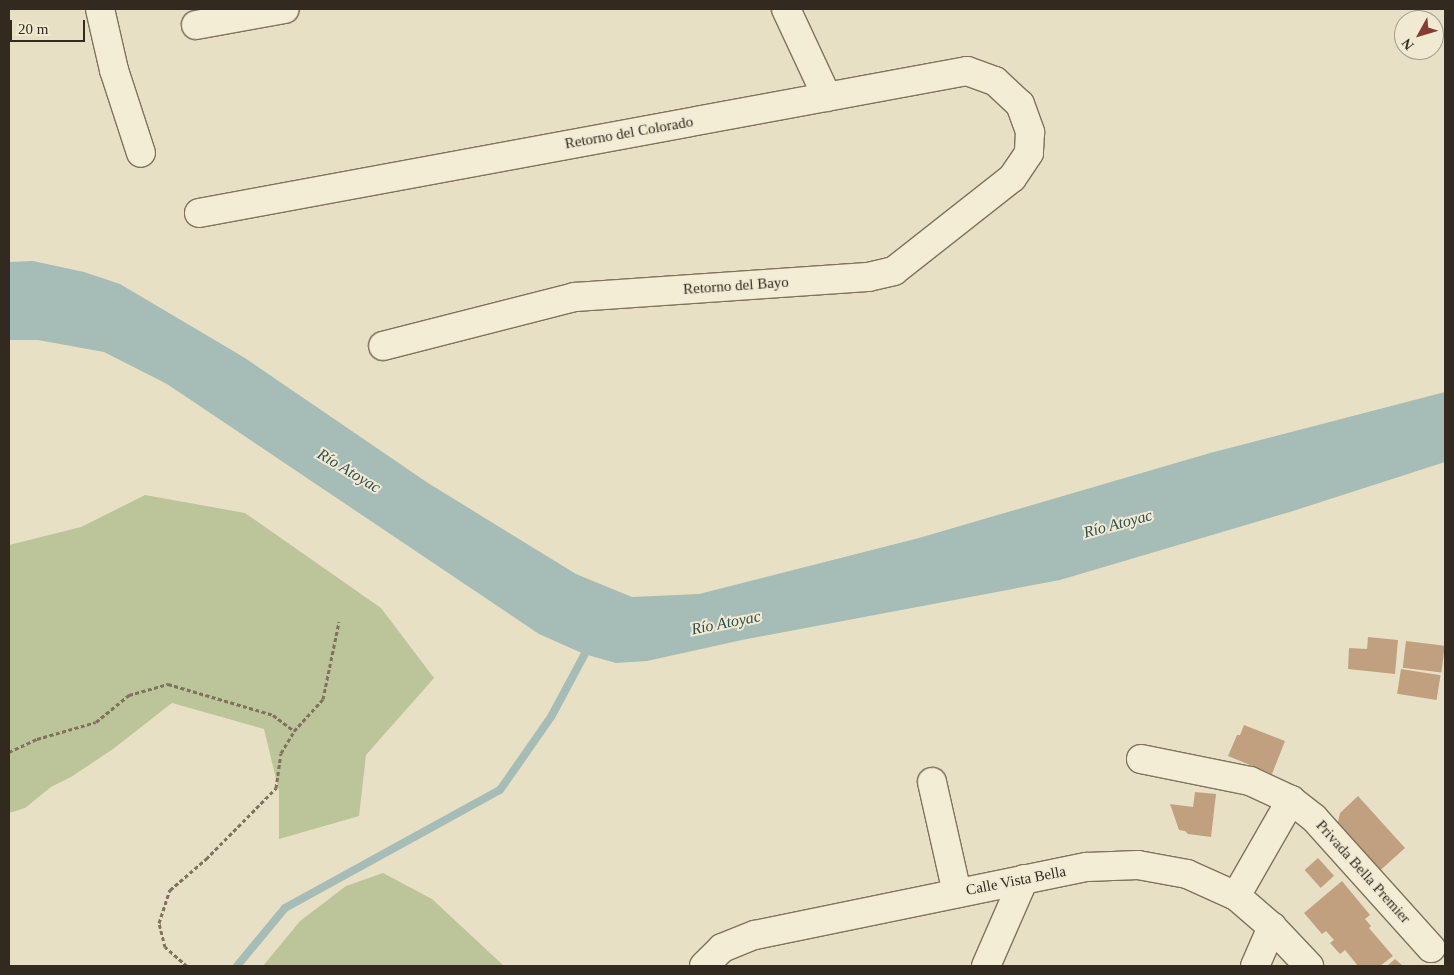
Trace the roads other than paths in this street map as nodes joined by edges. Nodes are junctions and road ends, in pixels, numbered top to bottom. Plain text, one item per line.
1 (100, 9) edge
2 (285, 9) edge
3 (786, 9) edge
4 (196, 25) dead end
5 (828, 97) junction
6 (1030, 132) joint
7 (141, 153) dead end
8 (199, 212) dead end
9 (383, 346) dead end
10 (1142, 758) dead end
11 (932, 782) dead end
12 (1291, 800) junction
13 (1024, 879) junction
14 (957, 893) junction
15 (1236, 896) junction
16 (1272, 927) junction
17 (1431, 948) dead end
18 (704, 966) edge
19 (986, 966) edge
20 (1254, 966) edge
21 (1309, 966) edge

1 - 7 street
2 - 4 street
3 - 5 street
5 - 6 street, Retorno del Colorado
5 - 8 street, Retorno del Colorado
6 - 9 street, Retorno del Bayo
10 - 12 street, Privada Bella Premier
11 - 14 street
12 - 15 street
12 - 17 street, Privada Bella Premier
13 - 14 street, Calle Vista Bella
13 - 15 street, Calle Vista Bella
13 - 19 street
14 - 18 street, Calle Vista Bella
15 - 16 street, Calle Vista Bella
16 - 20 street
16 - 21 street, Calle Vista Bella

